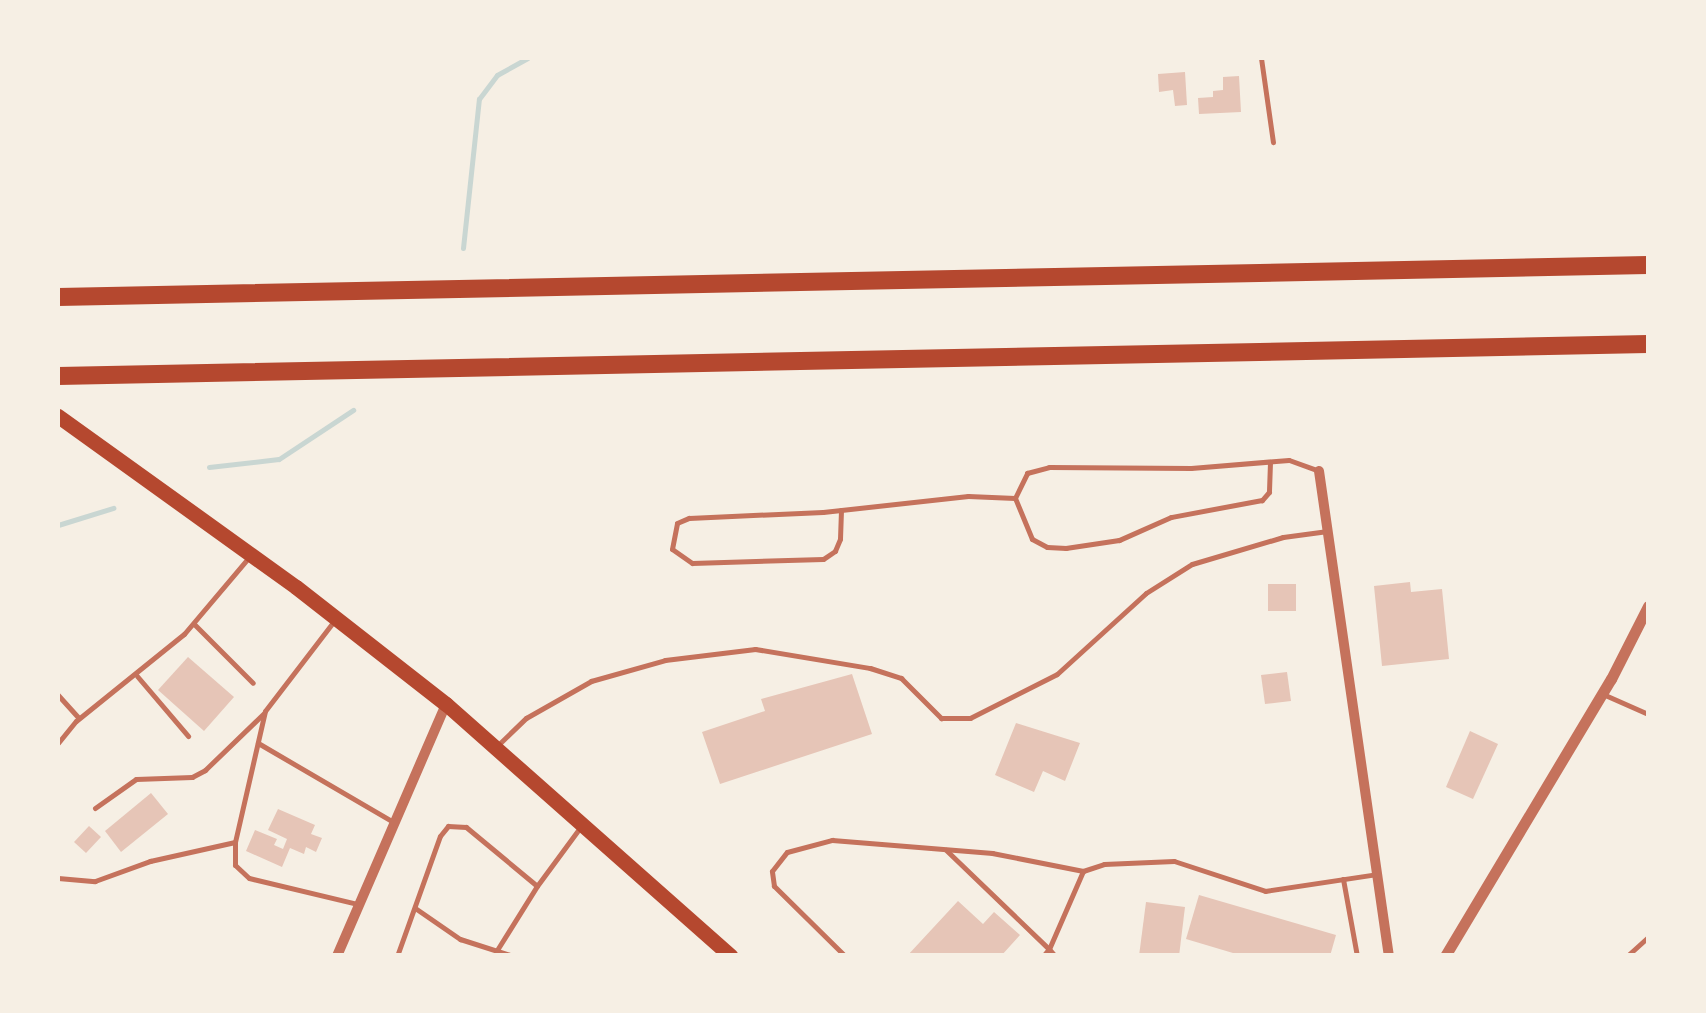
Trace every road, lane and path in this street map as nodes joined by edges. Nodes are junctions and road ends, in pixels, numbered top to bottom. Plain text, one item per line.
1 (1260, 58) edge
2 (1274, 142) dead end
3 (1648, 265) edge
4 (58, 297) edge
5 (1648, 344) edge
6 (58, 376) edge
7 (58, 416) edge
8 (1270, 462) junction
9 (1319, 471) joint
10 (1015, 498) junction
11 (841, 510) junction
12 (1331, 531) junction
13 (251, 554) junction
14 (1648, 606) edge
15 (336, 618) junction
16 (194, 624) junction
17 (137, 676) junction
18 (252, 683) dead end
19 (1602, 694) junction
20 (58, 695) edge
21 (446, 704) junction
22 (265, 712) junction
23 (1648, 714) edge
24 (79, 718) junction
25 (188, 736) dead end
26 (58, 743) edge
27 (258, 743) junction
28 (496, 747) junction
29 (95, 808) dead end
30 (393, 822) junction
31 (584, 822) junction
32 (235, 842) junction
33 (944, 848) junction
34 (1082, 871) junction
35 (1377, 874) junction
36 (58, 878) edge
37 (1343, 879) junction
38 (537, 886) junction
39 (357, 904) junction
40 (415, 908) junction
41 (1648, 936) edge
42 (1049, 949) junction
43 (497, 950) junction
44 (338, 956) edge
45 (396, 956) edge
46 (513, 956) edge
47 (730, 956) edge
48 (845, 956) edge
49 (1042, 956) edge
50 (1055, 956) edge
51 (1356, 956) edge
52 (1389, 956) edge
53 (1445, 956) edge
54 (1627, 956) edge

1 - 2 lane
3 - 4 highway
5 - 6 highway
7 - 13 main road
8 - 9 lane
8 - 10 lane
8 - 10 lane
9 - 12 street
10 - 11 lane
11 - 11 lane
12 - 28 lane
12 - 35 street
13 - 15 main road
13 - 16 lane
14 - 19 street
15 - 21 main road
15 - 22 lane
16 - 17 lane
16 - 18 lane
17 - 24 lane
17 - 25 lane
19 - 23 lane
19 - 53 street
20 - 24 lane
21 - 28 main road
21 - 30 street
22 - 27 lane
22 - 29 lane
24 - 26 lane
27 - 30 lane
27 - 32 lane
28 - 31 main road
30 - 39 street
31 - 38 lane
31 - 47 main road
32 - 36 lane
32 - 39 lane
33 - 34 lane
33 - 42 lane
33 - 48 lane
34 - 37 lane
34 - 42 lane
35 - 37 lane
35 - 52 street
37 - 51 lane
38 - 40 lane
38 - 43 lane
39 - 44 street
40 - 43 lane
40 - 45 lane
41 - 54 lane
42 - 49 lane
42 - 50 lane
43 - 46 lane

